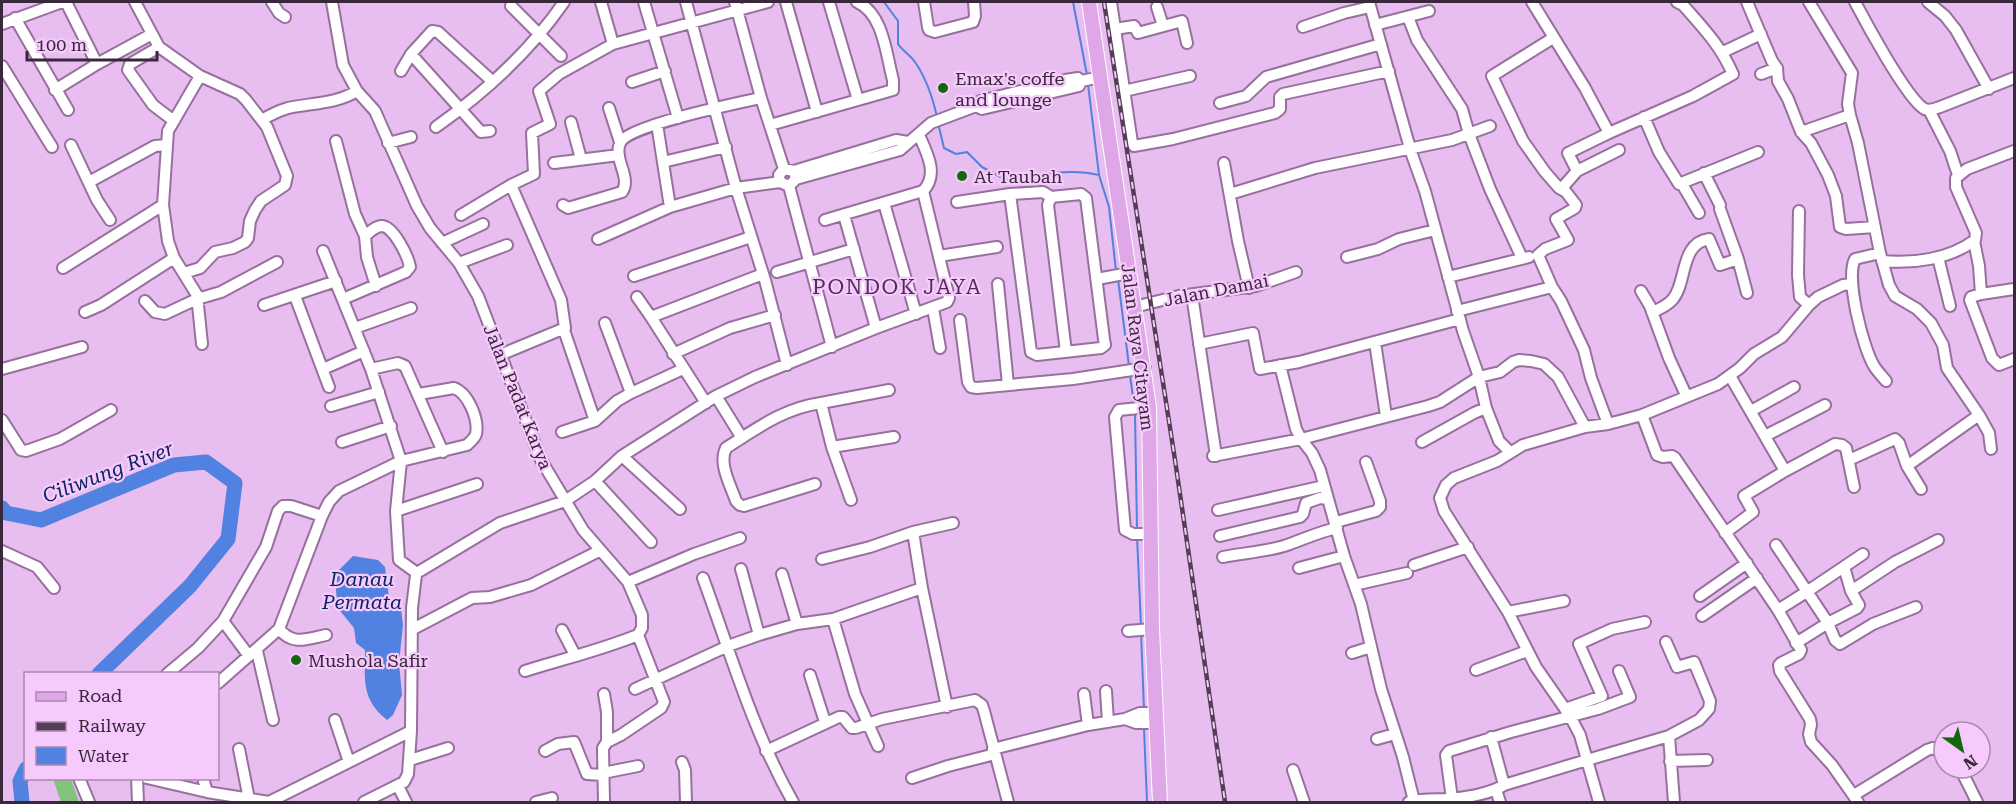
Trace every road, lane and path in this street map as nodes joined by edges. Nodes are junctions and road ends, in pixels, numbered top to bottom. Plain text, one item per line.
1 (62, 2) edge
2 (66, 2) edge
3 (135, 2) edge
4 (271, 2) edge
5 (282, 2) edge
6 (332, 2) edge
7 (564, 2) edge
8 (601, 2) edge
9 (644, 2) edge
10 (686, 2) edge
11 (768, 2) edge
12 (786, 2) edge
13 (829, 2) edge
14 (857, 2) edge
15 (924, 2) edge
16 (974, 2) edge
17 (1089, 2) edge
18 (1111, 2) edge
19 (1532, 2) edge
20 (1677, 2) edge
21 (1747, 2) edge
22 (1809, 2) edge
23 (1855, 2) edge
24 (1928, 2) edge
25 (1370, 4) edge
26 (511, 6) dead end
27 (737, 6) edge
28 (1157, 7) dead end
29 (1429, 11) dead end
30 (285, 17) dead end
31 (1408, 17) junction
32 (15, 18) junction
33 (691, 22) junction
34 (2, 24) edge
35 (1376, 25) junction
36 (1163, 26) junction
37 (1302, 27) dead end
38 (1115, 28) junction
39 (653, 33) junction
40 (152, 34) junction
41 (1761, 34) junction
42 (540, 36) junction
43 (1553, 38) junction
44 (1187, 43) dead end
45 (613, 44) junction
46 (1381, 44) junction
47 (159, 46) junction
48 (1723, 52) junction
49 (411, 54) junction
50 (561, 56) dead end
51 (97, 64) junction
52 (2, 66) edge
53 (1777, 68) junction
54 (401, 71) dead end
55 (665, 71) junction
56 (1389, 71) junction
57 (1761, 74) dead end
58 (200, 76) junction
59 (1190, 76) dead end
60 (2014, 78) edge
61 (1090, 79) junction
62 (492, 81) junction
63 (632, 82) dead end
64 (1989, 89) junction
65 (55, 90) junction
66 (357, 91) junction
67 (1124, 91) junction
68 (761, 98) junction
69 (858, 100) junction
70 (1220, 103) dead end
71 (609, 108) dead end
72 (714, 109) junction
73 (68, 110) dead end
74 (461, 110) junction
75 (1929, 110) junction
76 (817, 112) junction
77 (1850, 115) junction
78 (1644, 117) junction
79 (678, 118) junction
80 (261, 120) junction
81 (174, 121) junction
82 (572, 122) dead end
83 (657, 124) junction
84 (770, 126) junction
85 (1490, 126) dead end
86 (436, 127) dead end
87 (490, 131) dead end
88 (1801, 132) junction
89 (1610, 133) junction
90 (1469, 134) junction
91 (919, 135) junction
92 (411, 137) dead end
93 (336, 141) dead end
94 (620, 142) junction
95 (388, 143) junction
96 (71, 145) dead end
97 (167, 145) junction
98 (52, 147) dead end
99 (726, 147) junction
100 (1411, 148) junction
101 (1618, 150) dead end
102 (2014, 151) edge
103 (1758, 152) dead end
104 (619, 155) junction
105 (580, 159) junction
106 (663, 162) junction
107 (554, 163) dead end
108 (1224, 163) dead end
109 (1576, 171) junction
110 (1704, 173) junction
111 (1958, 175) junction
112 (789, 178) junction
113 (89, 182) junction
114 (1683, 184) junction
115 (511, 185) junction
116 (736, 188) junction
117 (1562, 188) junction
118 (923, 191) junction
119 (1230, 194) junction
120 (1010, 195) junction
121 (1051, 197) junction
122 (957, 202) dead end
123 (884, 203) junction
124 (163, 205) junction
125 (563, 206) dead end
126 (670, 207) junction
127 (1799, 212) dead end
128 (1699, 213) dead end
129 (460, 215) dead end
130 (844, 215) junction
131 (110, 220) dead end
132 (825, 220) dead end
133 (483, 224) dead end
134 (1875, 227) junction
135 (1436, 230) junction
136 (365, 236) junction
137 (751, 237) junction
138 (598, 239) dead end
139 (1974, 241) junction
140 (442, 243) junction
141 (507, 245) dead end
142 (997, 247) dead end
143 (854, 249) junction
144 (323, 251) dead end
145 (1538, 255) junction
146 (939, 256) junction
147 (1347, 257) dead end
148 (1881, 257) junction
149 (1938, 257) junction
150 (174, 258) junction
151 (1522, 258) junction
152 (1738, 259) junction
153 (277, 262) dead end
154 (810, 262) junction
155 (459, 263) junction
156 (63, 268) dead end
157 (777, 272) dead end
158 (1296, 272) dead end
159 (184, 273) junction
160 (763, 274) junction
161 (1125, 274) junction
162 (634, 276) dead end
163 (1448, 277) junction
164 (1101, 278) junction
165 (336, 281) junction
166 (998, 284) dead end
167 (1852, 284) junction
168 (376, 286) junction
169 (1551, 287) junction
170 (1249, 288) junction
171 (2014, 289) edge
172 (1641, 291) dead end
173 (1747, 293) dead end
174 (1981, 294) junction
175 (1192, 295) junction
176 (295, 296) junction
177 (637, 297) dead end
178 (343, 298) junction
179 (197, 299) junction
180 (145, 301) dead end
181 (264, 305) dead end
182 (1809, 305) junction
183 (1950, 306) dead end
184 (1134, 307) junction
185 (411, 308) dead end
186 (933, 308) junction
187 (85, 312) dead end
188 (1653, 312) junction
189 (916, 314) junction
190 (775, 315) junction
191 (1459, 315) junction
192 (651, 317) junction
193 (960, 320) dead end
194 (605, 323) dead end
195 (355, 328) junction
196 (876, 328) junction
197 (565, 333) dead end
198 (1375, 342) junction
199 (202, 344) dead end
200 (1199, 344) junction
201 (82, 347) dead end
202 (832, 347) junction
203 (940, 348) dead end
204 (364, 351) junction
205 (1066, 352) junction
206 (674, 354) junction
207 (500, 355) junction
208 (2014, 359) edge
209 (787, 365) junction
210 (1280, 365) junction
211 (1140, 368) junction
212 (2, 369) edge
213 (323, 369) junction
214 (371, 369) junction
215 (683, 369) junction
216 (1730, 376) junction
217 (1886, 381) dead end
218 (1008, 385) junction
219 (1481, 386) junction
220 (329, 387) dead end
221 (1794, 387) dead end
222 (889, 390) dead end
223 (379, 392) junction
224 (631, 393) junction
225 (419, 394) junction
226 (1686, 395) junction
227 (716, 396) junction
228 (706, 402) junction
229 (820, 403) junction
230 (1825, 405) dead end
231 (331, 406) dead end
232 (1144, 407) junction
233 (1486, 408) junction
234 (111, 410) dead end
235 (1751, 411) junction
236 (1642, 415) junction
237 (1979, 415) junction
238 (1386, 416) junction
239 (2, 420) edge
240 (595, 421) junction
241 (1608, 424) junction
242 (391, 426) junction
243 (1585, 427) junction
244 (562, 432) dead end
245 (894, 436) dead end
246 (1765, 436) junction
247 (742, 438) junction
248 (1301, 439) junction
249 (342, 442) dead end
250 (1422, 442) dead end
251 (832, 447) junction
252 (1991, 449) dead end
253 (443, 452) junction
254 (1509, 452) junction
255 (622, 456) junction
256 (1849, 460) junction
257 (401, 461) junction
258 (1366, 462) dead end
259 (1907, 466) junction
260 (1785, 471) junction
261 (595, 481) junction
262 (477, 484) dead end
263 (815, 484) dead end
264 (1324, 486) junction
265 (1854, 487) dead end
266 (1921, 489) dead end
267 (1328, 499) junction
268 (851, 500) dead end
269 (565, 501) junction
270 (680, 509) dead end
271 (1218, 510) dead end
272 (396, 511) junction
273 (322, 516) junction
274 (953, 523) dead end
275 (1336, 525) junction
276 (913, 532) junction
277 (1725, 533) junction
278 (1142, 534) junction
279 (1220, 536) dead end
280 (740, 538) dead end
281 (1938, 540) dead end
282 (651, 542) dead end
283 (1776, 545) dead end
284 (1468, 547) junction
285 (2, 551) edge
286 (599, 551) junction
287 (1863, 554) dead end
288 (1344, 556) junction
289 (1223, 557) dead end
290 (822, 559) dead end
291 (1747, 563) junction
292 (1844, 567) junction
293 (1299, 568) dead end
294 (741, 569) dead end
295 (417, 572) junction
296 (782, 574) dead end
297 (703, 578) dead end
298 (1757, 579) junction
299 (628, 582) junction
300 (1354, 585) junction
301 (54, 588) dead end
302 (922, 588) junction
303 (1808, 591) junction
304 (1851, 591) junction
305 (1700, 596) dead end
306 (1564, 602) dead end
307 (1916, 607) dead end
308 (1778, 610) junction
309 (1508, 612) junction
310 (1702, 616) dead end
311 (833, 619) junction
312 (223, 621) junction
313 (1645, 622) dead end
314 (1828, 623) junction
315 (797, 624) junction
316 (413, 629) junction
317 (279, 630) junction
318 (562, 630) dead end
319 (326, 635) dead end
320 (638, 635) junction
321 (759, 635) junction
322 (1666, 642) dead end
323 (1796, 643) junction
324 (728, 646) junction
325 (1371, 648) junction
326 (1527, 651) junction
327 (253, 653) junction
328 (1352, 653) dead end
329 (575, 655) junction
330 (1476, 670) dead end
331 (1619, 670) dead end
332 (525, 671) dead end
333 (168, 672) edge
334 (810, 675) dead end
335 (656, 679) junction
336 (219, 682) edge
337 (635, 689) dead end
338 (1106, 691) dead end
339 (604, 694) dead end
340 (1084, 694) dead end
341 (947, 707) junction
342 (1567, 712) junction
343 (1148, 718) junction
344 (273, 720) dead end
345 (335, 720) dead end
346 (825, 722) junction
347 (1108, 722) junction
348 (868, 723) junction
349 (1088, 725) junction
350 (411, 731) junction
351 (1395, 734) junction
352 (1669, 736) junction
353 (1491, 737) junction
354 (1377, 739) dead end
355 (607, 742) junction
356 (878, 746) dead end
357 (448, 748) dead end
358 (1932, 748) edge
359 (239, 749) dead end
360 (545, 751) dead end
361 (766, 751) junction
362 (994, 752) junction
363 (410, 760) junction
364 (1587, 760) junction
365 (1707, 760) dead end
366 (1670, 761) junction
367 (349, 762) junction
368 (682, 762) dead end
369 (638, 766) dead end
370 (1293, 770) dead end
371 (603, 774) junction
372 (912, 778) dead end
373 (80, 780) edge
374 (136, 780) edge
375 (159, 780) edge
376 (204, 780) edge
377 (1966, 780) edge
378 (398, 786) junction
379 (1500, 788) junction
380 (207, 792) junction
381 (552, 798) dead end
382 (249, 799) junction
383 (1447, 799) junction
384 (1856, 799) edge
385 (1415, 801) edge
386 (88, 802) edge
387 (138, 802) edge
388 (269, 802) edge
389 (364, 802) edge
390 (406, 802) edge
391 (536, 802) edge
392 (604, 802) edge
393 (686, 802) edge
394 (793, 802) edge
395 (1008, 802) edge
396 (1160, 802) edge
397 (1304, 802) edge
398 (1500, 802) edge
399 (1599, 802) edge
400 (1674, 802) edge
401 (1977, 802) edge

1 - 32 street
2 - 51 street
3 - 40 street
4 - 5 street
4 - 30 street
6 - 66 street, Jalan Padat Karya
7 - 42 street
8 - 45 street
9 - 39 street
10 - 33 street
11 - 27 street
12 - 76 street
13 - 69 street
14 - 69 street
15 - 16 street
17 - 61 main road, Jalan Raya Citayam
18 - 38 street
19 - 43 street
20 - 48 street
21 - 41 street
22 - 77 street
23 - 75 street
24 - 64 street
25 - 35 street
25 - 37 street
26 - 42 street
27 - 33 street
27 - 68 street
28 - 36 street
29 - 31 street
31 - 35 street
31 - 90 street
32 - 34 street
32 - 65 street
33 - 39 street
33 - 72 street
35 - 46 street
36 - 38 street
36 - 44 street
38 - 67 street
39 - 45 street
39 - 55 street
40 - 47 street
40 - 51 street
41 - 48 street
41 - 53 street
42 - 50 street
42 - 62 street
43 - 89 street
43 - 117 street
45 - 115 street
46 - 56 street
46 - 70 street
47 - 58 street
47 - 81 street
48 - 78 street
49 - 54 street
49 - 62 street
49 - 74 street
51 - 65 street
52 - 98 street
53 - 57 street
53 - 88 street
55 - 63 street
55 - 79 street
56 - 67 street
56 - 100 street
58 - 80 street
58 - 81 street
59 - 67 street
60 - 64 street
61 - 91 street
61 - 161 main road, Jalan Raya Citayam
62 - 74 street
64 - 75 street
65 - 73 street
66 - 80 street
66 - 95 street, Jalan Padat Karya
68 - 72 street
68 - 84 street
69 - 76 street
71 - 94 street
72 - 79 street
72 - 99 street
74 - 86 street
74 - 87 street
75 - 111 street
76 - 84 street
77 - 88 street
77 - 134 street
78 - 89 street
78 - 114 street
79 - 83 street
80 - 159 street
81 - 97 street
82 - 105 street
83 - 94 street
83 - 106 street
84 - 112 street
85 - 90 street
88 - 134 street
89 - 109 street
90 - 100 street
90 - 151 street
91 - 112 street
91 - 118 street
92 - 95 street
93 - 136 street
94 - 104 street
95 - 140 street, Jalan Padat Karya
96 - 113 street
97 - 113 street
97 - 124 street
99 - 106 street
99 - 116 street
100 - 119 street
100 - 135 street
101 - 109 street
102 - 111 street
103 - 110 street
104 - 105 street
104 - 125 street
105 - 107 street
106 - 126 street
108 - 119 street
109 - 117 street
110 - 114 street
110 - 152 street
111 - 139 street
112 - 116 street
112 - 154 street
113 - 131 street
114 - 128 street
115 - 129 street
115 - 207 street
116 - 126 street
116 - 137 street
117 - 145 street
118 - 123 street
118 - 146 street
119 - 170 street
120 - 121 street
120 - 122 street
120 - 205 street
121 - 164 street
121 - 205 street
123 - 130 street
123 - 189 street
124 - 150 street
124 - 156 street
126 - 138 street
127 - 182 street
130 - 132 street
130 - 143 street
133 - 140 street
134 - 148 street
135 - 147 street
135 - 163 street
136 - 168 street
136 - 168 street
137 - 160 street
137 - 162 street
139 - 149 street
139 - 174 street
140 - 155 street, Jalan Padat Karya
141 - 155 street
142 - 146 street
143 - 154 street
143 - 196 street
144 - 165 street
145 - 151 street
145 - 169 street
146 - 186 street
148 - 149 street
148 - 167 street
148 - 237 street
149 - 183 street
150 - 159 street
150 - 187 street
151 - 163 street
152 - 173 street
152 - 188 street
153 - 179 street
154 - 157 street
154 - 202 street
155 - 207 street, Jalan Padat Karya
158 - 170 street, Jalan Damai
159 - 179 street
160 - 190 street
160 - 192 street
161 - 164 street
161 - 184 main road, Jalan Raya Citayam
163 - 191 street
164 - 205 street
165 - 176 street
165 - 178 street
166 - 218 street
167 - 182 street
167 - 217 street
168 - 178 street
169 - 191 street
169 - 241 street
170 - 175 street, Jalan Damai
171 - 174 street
172 - 188 street
174 - 208 street
175 - 184 street, Jalan Damai
175 - 200 street
176 - 181 street
176 - 213 street
177 - 192 street
178 - 195 street
179 - 180 street
179 - 199 street
182 - 216 street
184 - 211 main road, Jalan Raya Citayam
185 - 195 street
186 - 189 street
186 - 203 street
188 - 226 street
189 - 196 street
190 - 206 street
190 - 209 street
191 - 198 street
191 - 219 street
192 - 206 street
193 - 218 street
194 - 224 street
195 - 204 street
196 - 202 street
197 - 240 street
198 - 210 street
198 - 238 street
200 - 210 street
200 - 248 street
201 - 212 street
202 - 209 street
204 - 213 street
204 - 214 street
206 - 215 street
207 - 269 street, Jalan Padat Karya
209 - 227 street
210 - 248 street
211 - 218 street
211 - 232 main road, Jalan Raya Citayam
213 - 220 street
214 - 223 street
214 - 225 street
215 - 224 street
215 - 228 street
216 - 226 street
216 - 235 street
219 - 233 street
219 - 238 street
219 - 243 street
221 - 235 street
222 - 229 street
223 - 231 street
223 - 242 street
224 - 240 street
225 - 253 street
225 - 253 street
226 - 236 street
227 - 228 street
227 - 247 street
228 - 255 street
229 - 247 street
229 - 251 street
230 - 246 street
232 - 278 main road, Jalan Raya Citayam
232 - 278 street
233 - 250 street
233 - 254 street
234 - 239 street
235 - 246 street
236 - 241 street
236 - 277 street
237 - 252 street
237 - 259 street
238 - 248 street
240 - 244 street
241 - 243 street
242 - 249 street
242 - 257 street
243 - 254 street
245 - 251 street
246 - 260 street
247 - 263 street
248 - 264 street
251 - 268 street
253 - 257 street
254 - 284 street
255 - 261 street
255 - 270 street
256 - 259 street
256 - 260 street
256 - 265 street
257 - 272 street
257 - 273 street
258 - 275 street
259 - 266 street
260 - 277 street
261 - 269 street
261 - 282 street
262 - 272 street
264 - 267 street
264 - 271 street
267 - 275 street
267 - 279 street
269 - 286 street, Jalan Padat Karya
269 - 295 street
272 - 295 street
273 - 312 street
273 - 317 street
274 - 276 street
275 - 288 street
275 - 289 street
276 - 290 street
276 - 302 street
277 - 291 street
278 - 343 main road, Jalan Raya Citayam
280 - 299 street
281 - 304 street
283 - 303 street
284 - 300 street
284 - 309 street
285 - 301 street
286 - 299 street, Jalan Padat Karya
286 - 316 street
287 - 292 street
288 - 293 street
288 - 300 street
291 - 298 street
291 - 305 street
292 - 303 street
292 - 304 street
294 - 321 street
295 - 316 street
296 - 315 street
297 - 324 street
298 - 308 street
298 - 310 street
299 - 320 street, Jalan Padat Karya
300 - 325 street
302 - 311 street
302 - 341 street
303 - 308 street
303 - 314 street
304 - 314 street
306 - 309 street
307 - 314 street
308 - 323 street
309 - 326 street
311 - 315 street
311 - 348 street
312 - 327 street
312 - 333 street
313 - 342 street
314 - 323 street
315 - 321 street
316 - 350 street
317 - 319 street
317 - 327 street
318 - 329 street
320 - 329 street
320 - 335 street, Jalan Padat Karya
321 - 324 street
322 - 352 street
323 - 384 street
324 - 335 street
324 - 361 street
325 - 328 street
325 - 351 street
326 - 330 street
326 - 342 street
327 - 336 street
327 - 344 street
329 - 332 street
331 - 342 street
334 - 346 street
335 - 337 street
335 - 355 street, Jalan Padat Karya
338 - 347 street
339 - 355 street
340 - 349 street
341 - 348 street
341 - 362 street
342 - 353 street
342 - 364 street
343 - 347 street
343 - 396 main road, Jalan Raya Citayam
345 - 367 street
346 - 348 street
346 - 361 street
347 - 349 street
348 - 356 street
349 - 362 street
350 - 363 street
350 - 367 street
351 - 354 street
351 - 385 street
352 - 364 street
352 - 366 street
353 - 379 street
353 - 383 street
355 - 371 street
357 - 363 street
358 - 384 street
359 - 382 street
360 - 371 street
361 - 394 street
362 - 372 street
362 - 395 street
363 - 378 street
364 - 379 street
364 - 399 street
365 - 366 street
366 - 400 street
367 - 388 street
368 - 393 street
369 - 371 street
370 - 397 street
371 - 392 street
373 - 386 street
374 - 387 street
375 - 380 street
376 - 380 street
377 - 401 street
378 - 389 street
378 - 390 street
379 - 383 street
379 - 398 street
380 - 382 street
381 - 391 street
382 - 388 street
383 - 385 street

